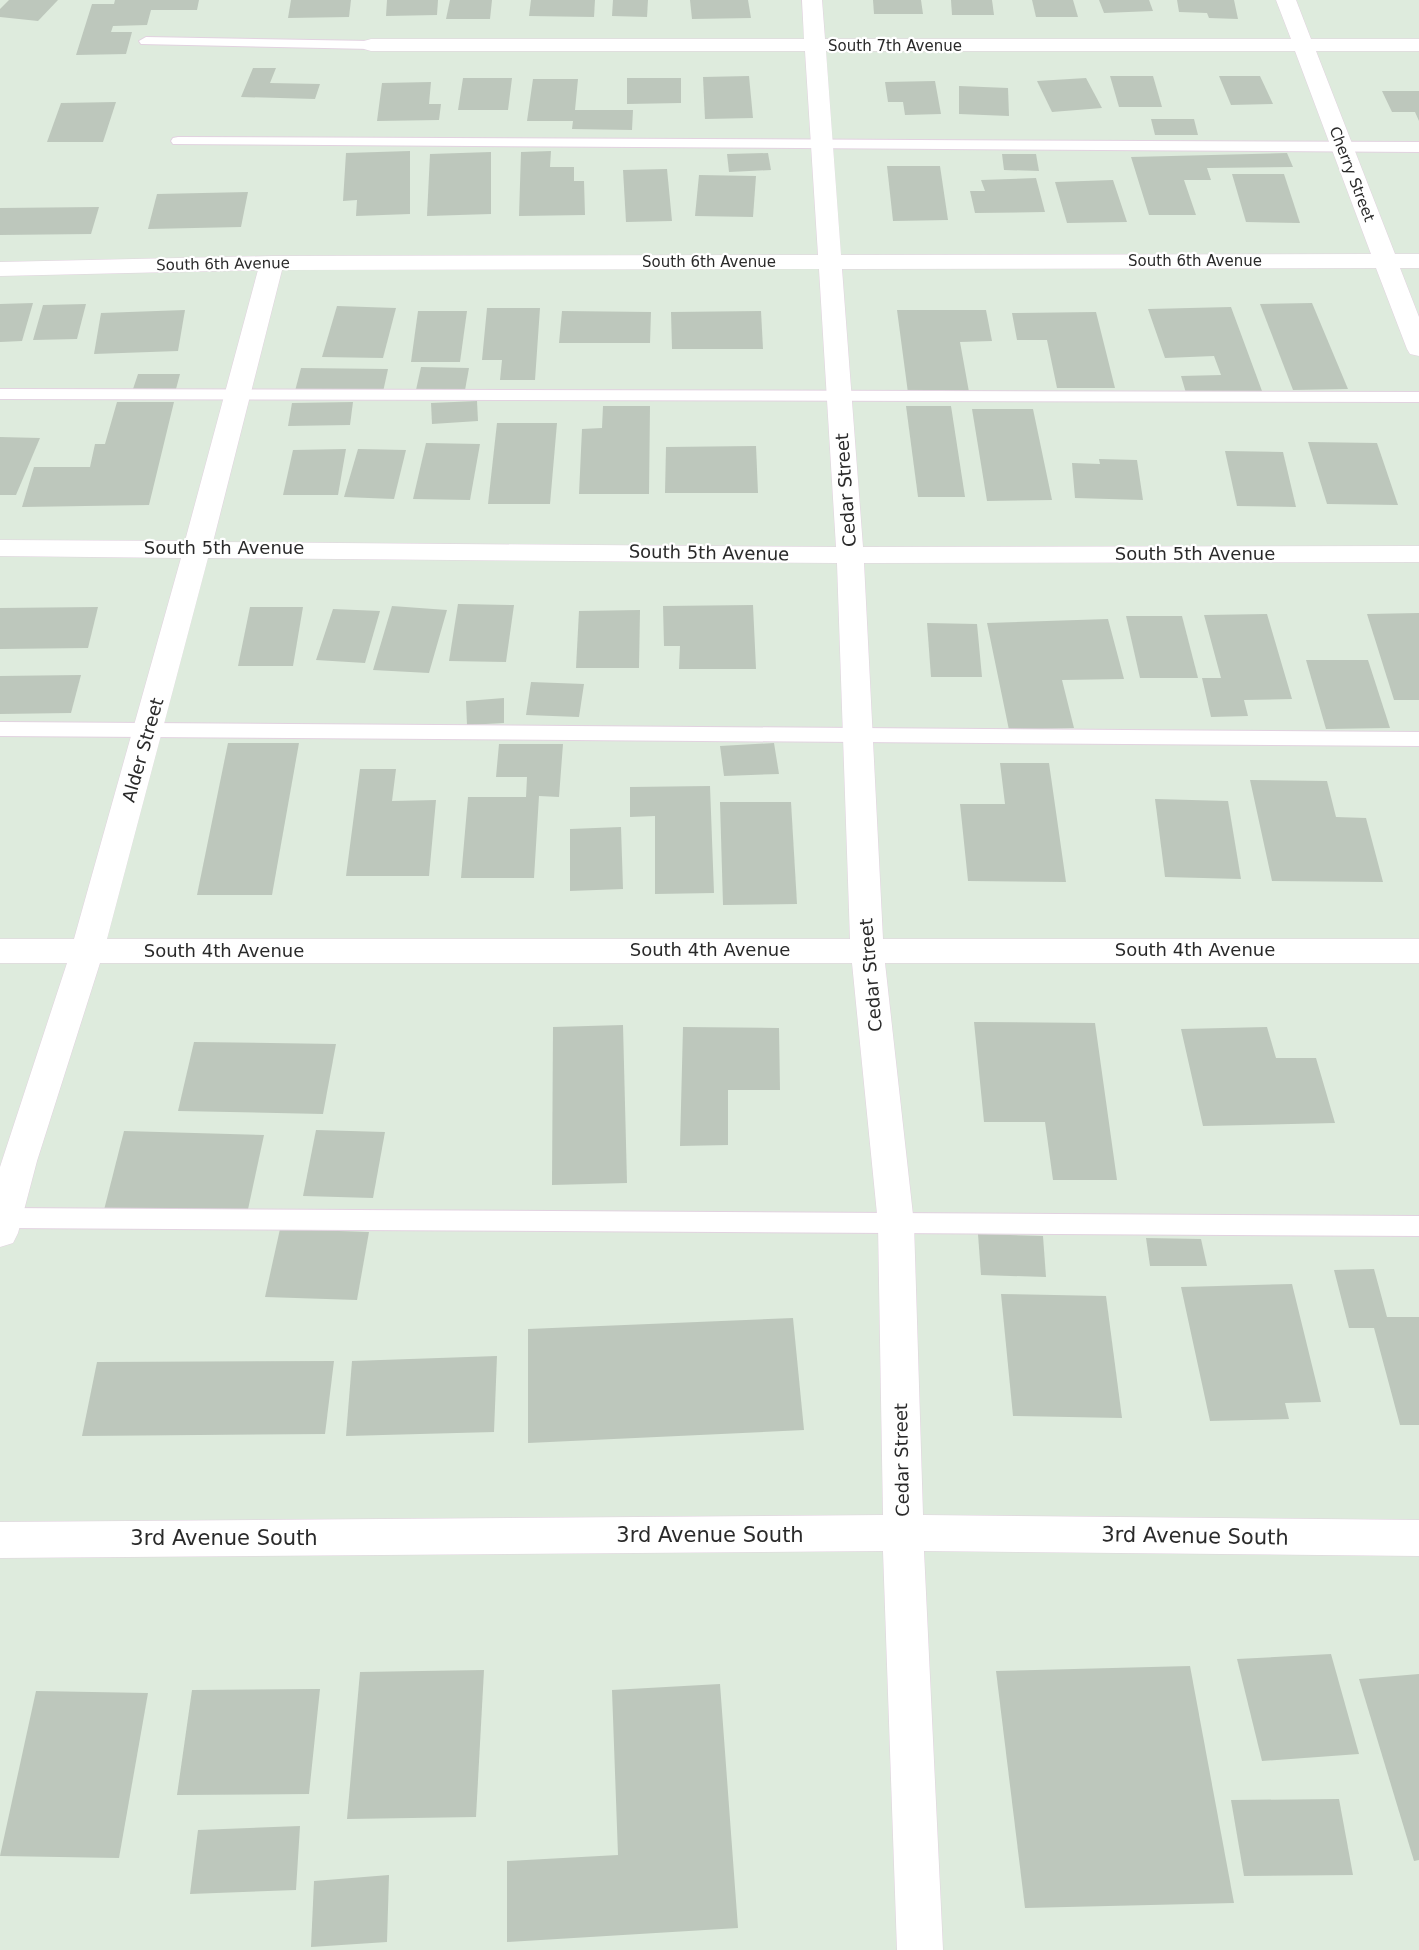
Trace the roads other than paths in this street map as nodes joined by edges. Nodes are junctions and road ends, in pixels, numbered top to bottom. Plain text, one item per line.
1 (812, 0) edge
2 (1286, 0) edge
3 (146, 41) dead end
4 (1302, 44) junction
5 (371, 45) joint
6 (1419, 45) edge
7 (817, 46) junction
8 (178, 141) dead end
9 (824, 143) junction
10 (1342, 147) junction
11 (1419, 147) edge
12 (1386, 261) junction
13 (1419, 261) edge
14 (832, 262) junction
15 (272, 263) junction
16 (0, 269) edge
17 (1419, 349) edge
18 (238, 393) junction
19 (0, 394) edge
20 (839, 394) junction
21 (1419, 397) edge
22 (0, 548) edge
23 (199, 548) junction
24 (1419, 554) edge
25 (850, 555) junction
26 (0, 729) edge
27 (149, 729) junction
28 (857, 734) junction
29 (1419, 739) edge
30 (867, 949) junction
31 (0, 951) edge
32 (87, 951) junction
33 (1419, 951) edge
34 (896, 1224) junction
35 (2, 1226) edge
36 (1419, 1226) edge
37 (903, 1533) junction
38 (1419, 1538) edge
39 (0, 1540) edge
40 (920, 1950) edge

1 - 7 street, Cedar Street
2 - 4 street, Cherry Street
3 - 5 lane
4 - 6 street, South 7th Avenue
4 - 7 street, South 7th Avenue
4 - 10 street, Cherry Street
5 - 7 street, South 7th Avenue
7 - 9 street, Cedar Street
8 - 9 lane
9 - 10 lane
9 - 14 street, Cedar Street
10 - 11 lane
10 - 12 street, Cherry Street
12 - 13 street, South 6th Avenue
12 - 14 street, South 6th Avenue
12 - 17 street, Cherry Street
14 - 15 street, South 6th Avenue
14 - 20 street, Cedar Street
15 - 16 street, South 6th Avenue
15 - 18 street, Alder Street
18 - 19 lane
18 - 20 lane
18 - 23 street, Alder Street
20 - 21 lane
20 - 25 street, Cedar Street
22 - 23 street, South 5th Avenue
23 - 25 street, South 5th Avenue
23 - 27 street, Alder Street
24 - 25 street, South 5th Avenue
25 - 28 street, Cedar Street
26 - 27 lane
27 - 28 lane
27 - 32 street, Alder Street
28 - 29 lane
28 - 30 street, Cedar Street
30 - 32 street, South 4th Avenue
30 - 33 street, South 4th Avenue
30 - 34 street, Cedar Street
31 - 32 street, South 4th Avenue
32 - 35 street, Alder Street
34 - 35 lane
34 - 36 lane
34 - 37 street, Cedar Street
37 - 38 street, 3rd Avenue South
37 - 39 street, 3rd Avenue South
37 - 40 street, Cedar Street

